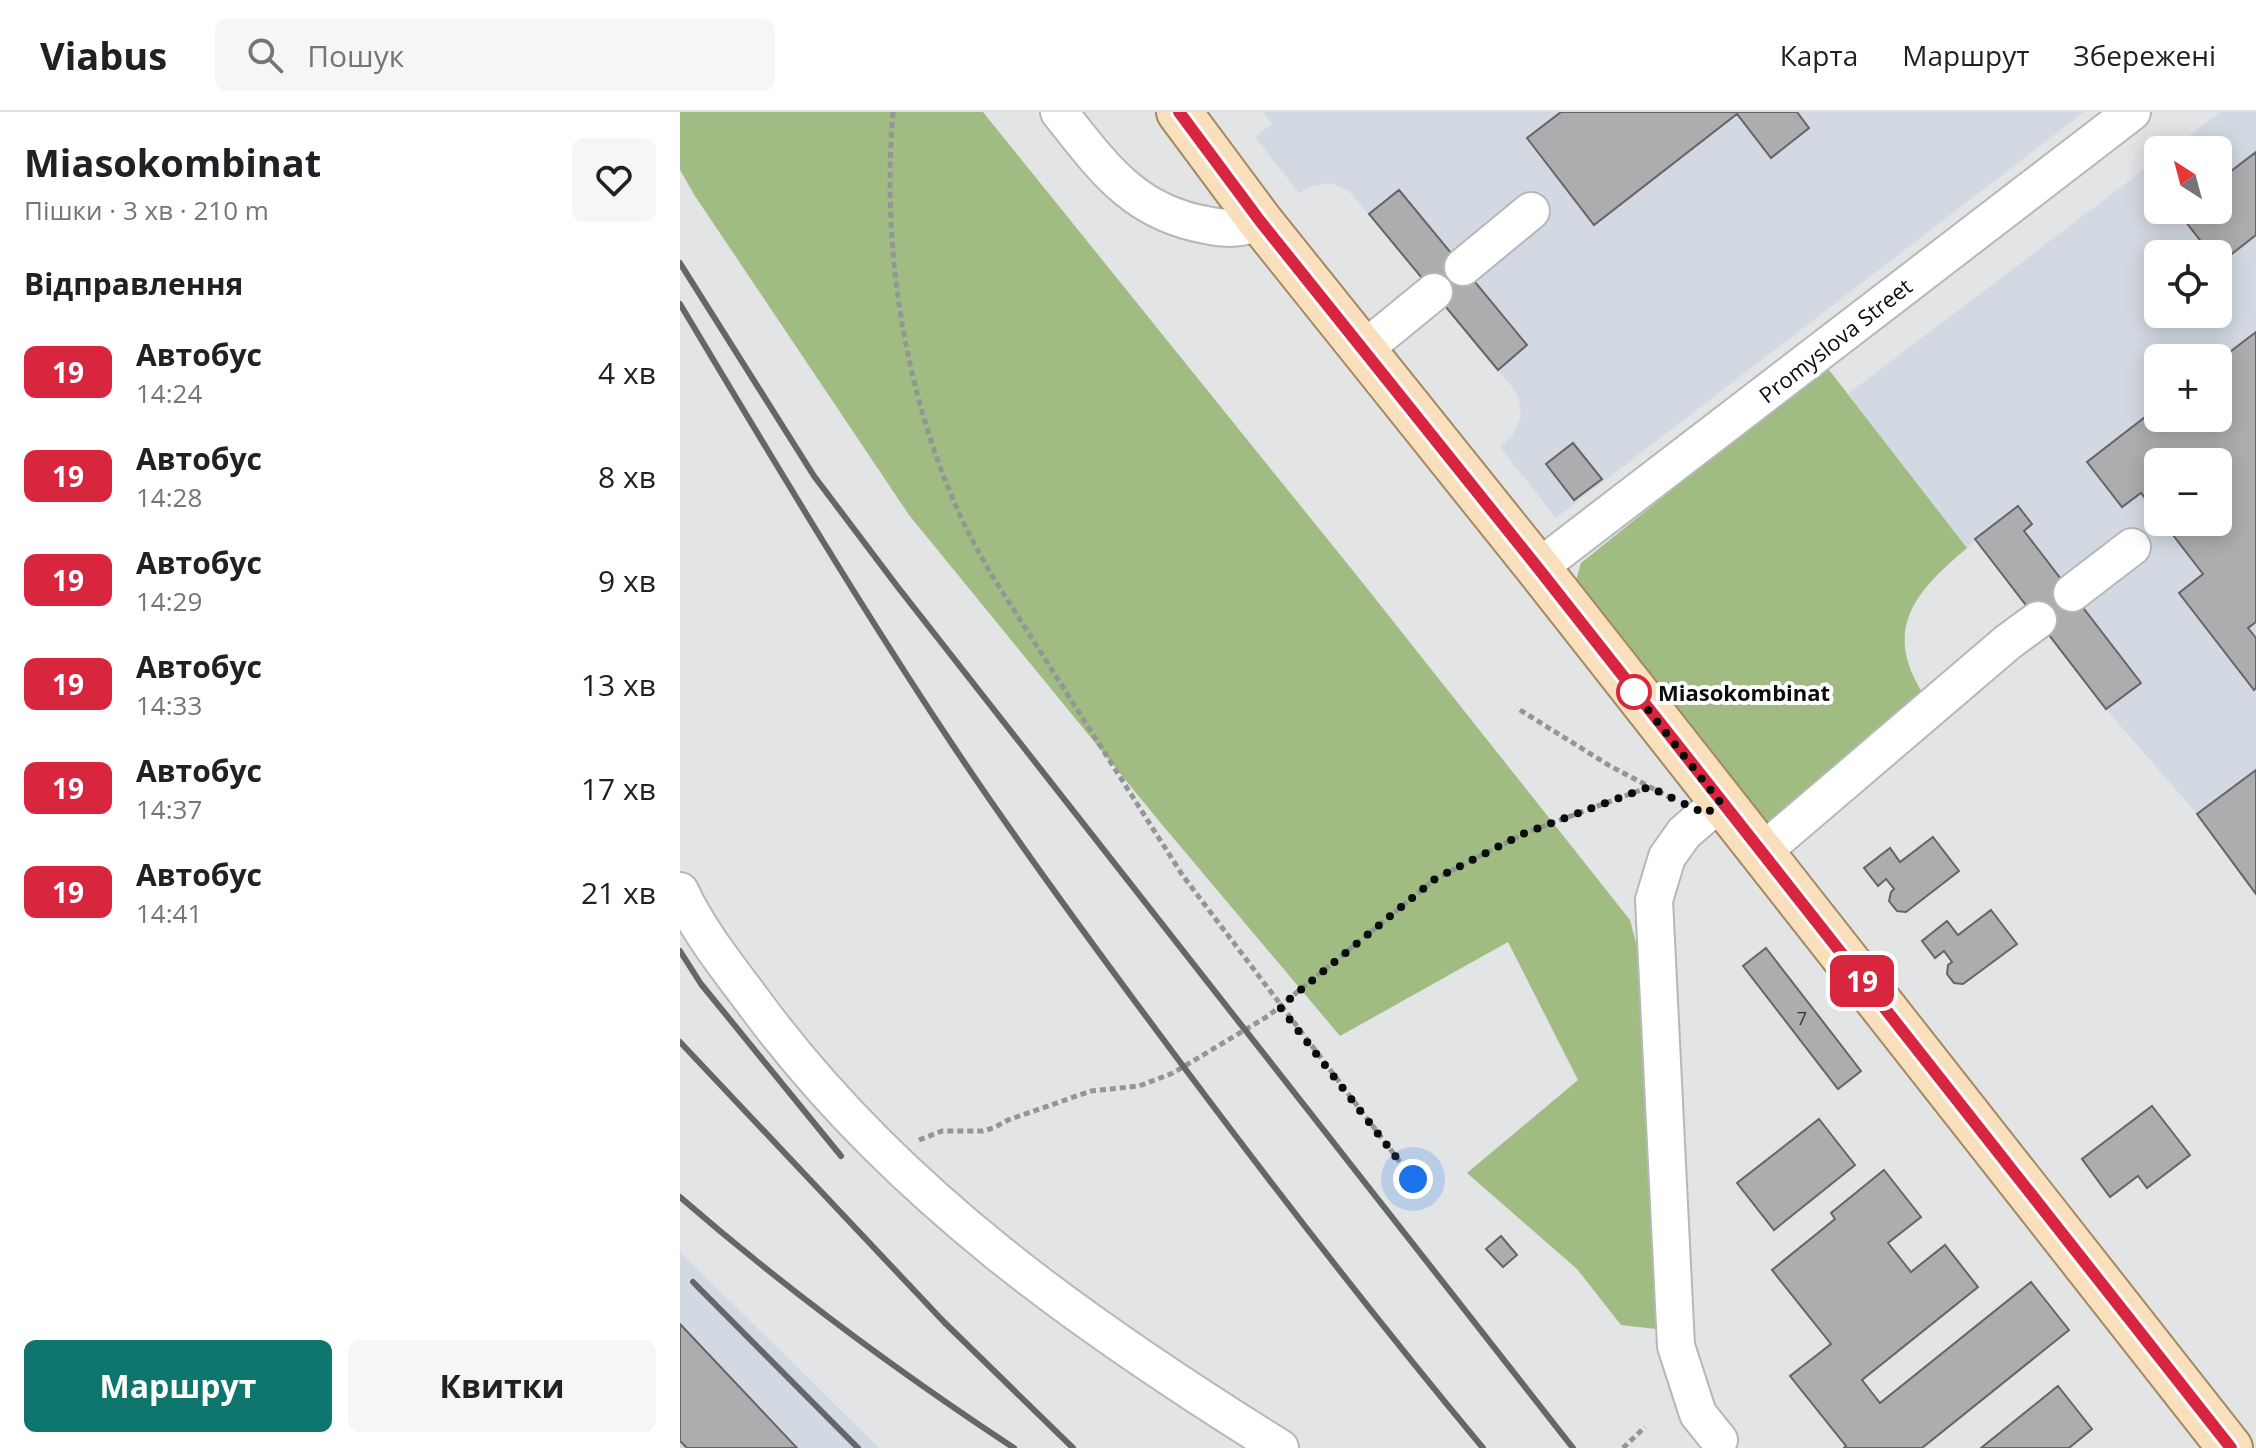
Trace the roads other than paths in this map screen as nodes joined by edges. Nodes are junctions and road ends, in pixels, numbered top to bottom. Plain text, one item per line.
1 (1059, 112) edge
2 (1179, 112) edge
3 (2132, 112) edge
4 (1531, 211) dead end
5 (1260, 221) junction
6 (1463, 267) dead end
7 (1434, 292) dead end
8 (1363, 350) junction
9 (2132, 547) dead end
10 (1538, 568) junction
11 (2072, 593) dead end
12 (2038, 620) dead end
13 (1713, 808) junction
14 (1761, 853) junction
15 (680, 891) edge
16 (1719, 1440) dead end
17 (1280, 1448) edge
18 (2230, 1448) edge

1 - 5 street
2 - 5 main road
3 - 10 street, Promyslova Street
4 - 6 street
5 - 8 main road
7 - 8 street
8 - 10 main road
9 - 11 street
10 - 13 main road
12 - 14 street
13 - 14 main road
13 - 16 street
14 - 18 main road
15 - 17 street

